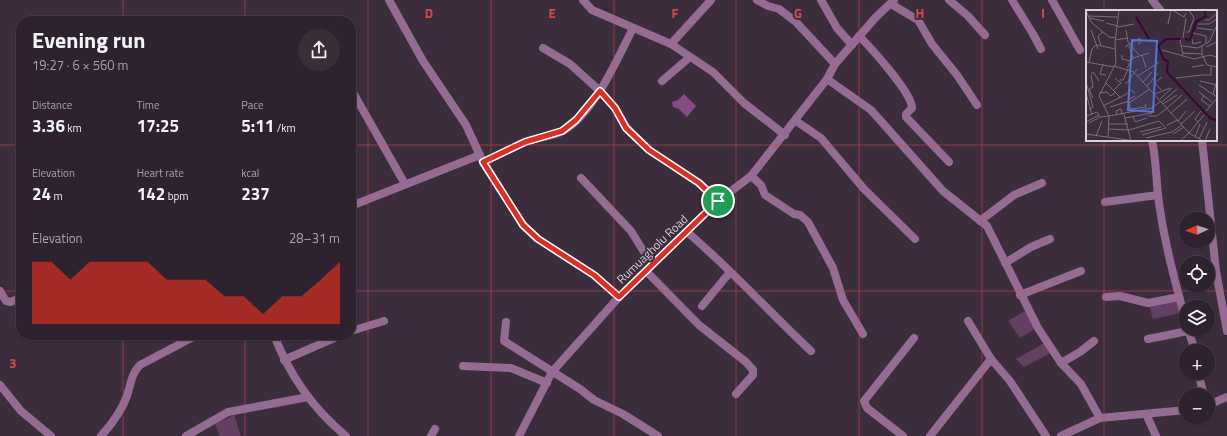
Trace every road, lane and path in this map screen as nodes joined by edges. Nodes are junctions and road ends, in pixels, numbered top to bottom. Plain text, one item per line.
1 (389, 0) edge
2 (583, 0) edge
3 (711, 0) edge
4 (757, 0) edge
5 (821, 0) edge
6 (949, 0) edge
7 (1012, 0) edge
8 (1052, 0) edge
9 (1152, 0) edge
10 (892, 2) edge
11 (1160, 10) edge
12 (633, 28) junction
13 (985, 35) dead end
14 (859, 36) junction
15 (671, 44) junction
16 (852, 45) junction
17 (543, 48) dead end
18 (1041, 50) dead end
19 (1080, 50) dead end
20 (690, 57) junction
21 (835, 64) junction
22 (828, 79) junction
23 (662, 81) dead end
24 (600, 91) junction
25 (356, 98) edge
26 (977, 105) dead end
27 (796, 121) junction
28 (785, 135) junction
29 (1152, 141) edge
30 (1202, 141) edge
31 (482, 159) junction
32 (949, 162) dead end
33 (751, 176) junction
34 (581, 178) dead end
35 (1042, 183) dead end
36 (404, 184) junction
37 (1158, 195) junction
38 (718, 201) junction
39 (1105, 202) dead end
40 (356, 204) edge
41 (980, 221) junction
42 (687, 232) junction
43 (915, 239) dead end
44 (1050, 239) dead end
45 (654, 262) junction
46 (1005, 263) junction
47 (646, 271) junction
48 (1081, 271) dead end
49 (730, 272) junction
50 (0, 292) edge
51 (1020, 295) junction
52 (619, 297) junction
53 (1106, 297) dead end
54 (1179, 297) junction
55 (16, 299) edge
56 (1180, 300) edge
57 (702, 306) dead end
58 (384, 321) dead end
59 (968, 321) dead end
60 (506, 322) dead end
61 (356, 329) edge
62 (1227, 331) edge
63 (1179, 332) edge
64 (863, 334) dead end
65 (914, 338) dead end
66 (1148, 339) dead end
67 (187, 340) edge
68 (276, 340) edge
69 (330, 340) edge
70 (1094, 341) dead end
71 (811, 351) dead end
72 (991, 359) junction
73 (284, 360) junction
74 (1061, 362) junction
75 (463, 366) dead end
76 (552, 372) junction
77 (547, 383) junction
78 (1, 389) edge
79 (736, 394) dead end
80 (308, 397) junction
81 (1227, 397) edge
82 (1215, 402) edge
83 (1179, 411) edge
84 (1146, 414) junction
85 (1100, 418) junction
86 (1071, 434) edge
87 (51, 436) edge
88 (102, 436) edge
89 (186, 436) edge
90 (346, 436) edge
91 (519, 436) edge
92 (658, 436) edge
93 (903, 436) edge
94 (930, 436) edge
95 (1046, 436) edge
96 (1061, 436) edge
97 (1156, 436) edge

1 - 31 street
2 - 12 street
3 - 15 street
4 - 21 street
5 - 16 street
6 - 13 street
7 - 18 street
8 - 19 street
9 - 11 street
10 - 14 street, Rumuagholu Road
10 - 26 street
12 - 15 street
12 - 24 street
14 - 16 street, Rumuagholu Road
14 - 32 street
15 - 20 street
16 - 21 street, Rumuagholu Road
17 - 24 street
20 - 23 street
20 - 28 street
21 - 22 street, Rumuagholu Road
22 - 27 street, Rumuagholu Road
22 - 41 street
24 - 31 street
24 - 38 street
25 - 36 street
27 - 28 street, Rumuagholu Road
27 - 43 street
28 - 33 street, Rumuagholu Road
29 - 37 street
30 - 62 street
31 - 36 street
31 - 52 street
33 - 38 street, Rumuagholu Road
33 - 64 street
34 - 45 street
35 - 41 street
36 - 40 street
37 - 39 street
37 - 54 street
38 - 42 street, Rumuagholu Road
41 - 46 street
42 - 45 street, Rumuagholu Road
42 - 49 street
44 - 46 street
45 - 47 street, Rumuagholu Road
46 - 51 street
47 - 52 street, Rumuagholu Road
47 - 79 street
48 - 51 street
49 - 57 street
49 - 71 street
50 - 55 street
51 - 74 street
52 - 76 street, Rumuagholu Road
53 - 54 street
54 - 56 street
58 - 61 street
59 - 72 street
60 - 76 street
63 - 66 street
65 - 93 street
67 - 88 street
68 - 73 street
69 - 73 street
70 - 74 street
72 - 94 street
72 - 95 street
73 - 80 street
74 - 85 street
75 - 77 street
76 - 77 street, Rumuagholu Road
76 - 92 street
77 - 91 street, Rumuagholu Road
78 - 87 street
80 - 89 street
80 - 90 street
81 - 82 street
83 - 84 street
84 - 85 street
84 - 97 street
85 - 86 street
86 - 96 street

